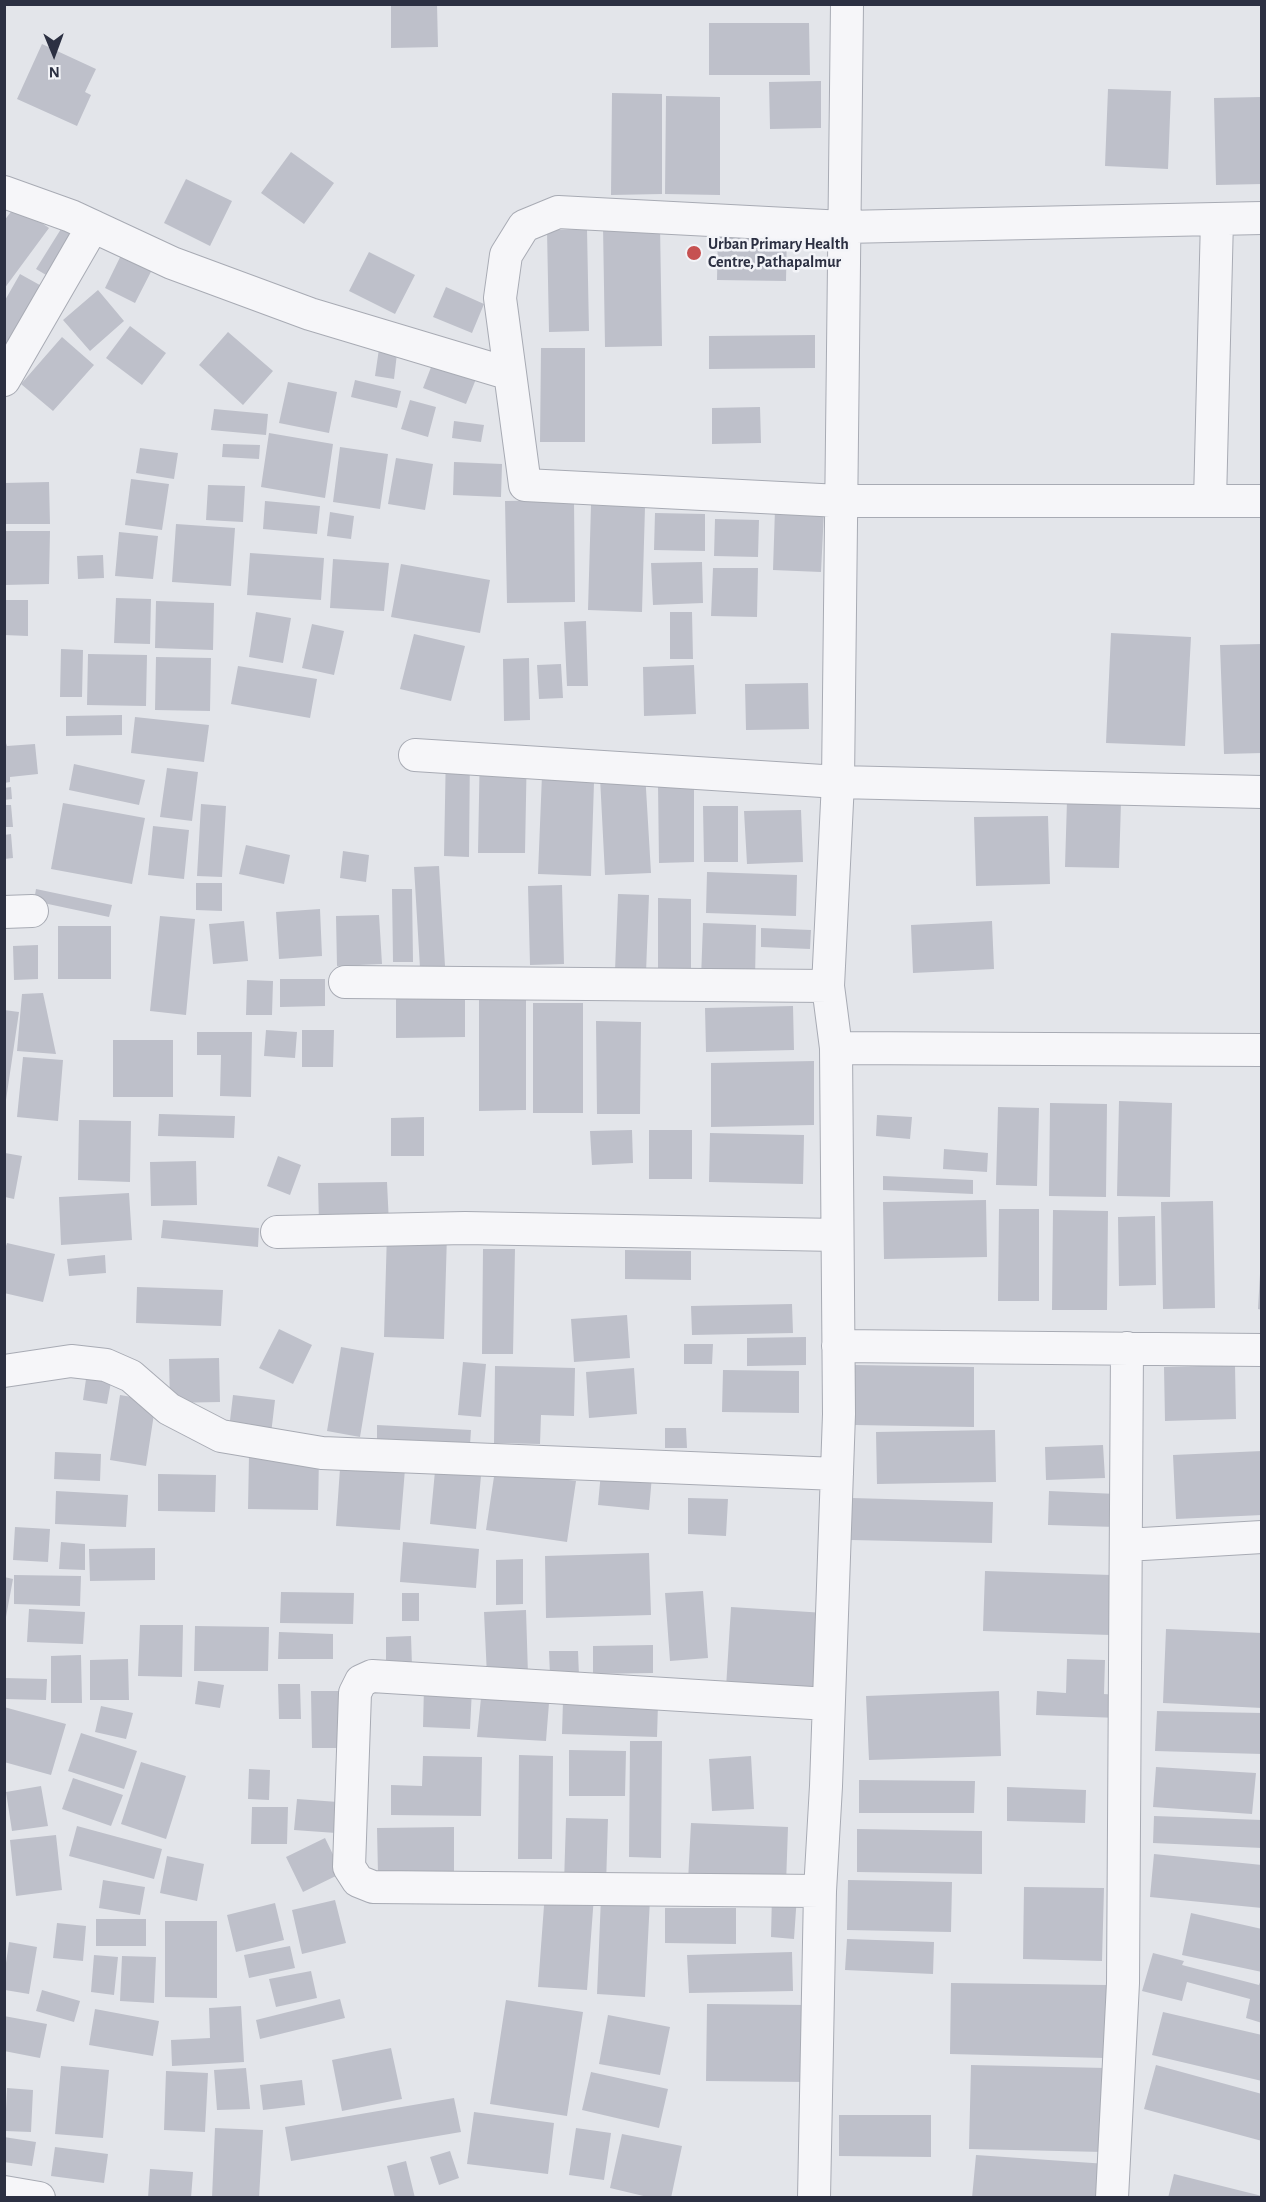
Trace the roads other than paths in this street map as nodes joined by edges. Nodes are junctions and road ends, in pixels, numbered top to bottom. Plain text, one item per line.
1 (847, 4) edge
2 (4, 192) edge
3 (1262, 218) edge
4 (1217, 219) junction
5 (93, 226) junction
6 (844, 227) junction
7 (510, 374) junction
8 (4, 380) edge
9 (840, 501) junction
10 (1210, 501) junction
11 (1262, 501) edge
12 (415, 755) dead end
13 (838, 782) junction
14 (1262, 792) edge
15 (345, 982) dead end
16 (828, 986) junction
17 (836, 1048) junction
18 (1262, 1050) edge
19 (278, 1232) dead end
20 (837, 1235) junction
21 (838, 1346) junction
22 (1127, 1348) junction
23 (1262, 1350) edge
24 (4, 1371) edge
25 (837, 1474) junction
26 (1262, 1537) edge
27 (1126, 1545) junction
28 (828, 1704) junction
29 (820, 1891) junction
30 (4, 2192) edge
31 (39, 2198) edge
32 (814, 2198) edge
33 (1112, 2198) edge

1 - 6 street
2 - 5 street
3 - 4 street
4 - 6 street
4 - 10 street
5 - 7 street
5 - 8 street
6 - 7 street
6 - 9 street
7 - 9 street
9 - 10 street
9 - 13 street
10 - 11 street
12 - 13 street
13 - 14 street
13 - 16 street
15 - 16 street
16 - 17 street
17 - 18 street
17 - 20 street
19 - 20 street
20 - 21 street
21 - 22 street
21 - 25 street
22 - 23 street
22 - 27 street
24 - 25 street
25 - 28 street
26 - 27 street
27 - 33 street
28 - 29 street
28 - 29 street
29 - 32 street
30 - 31 street

